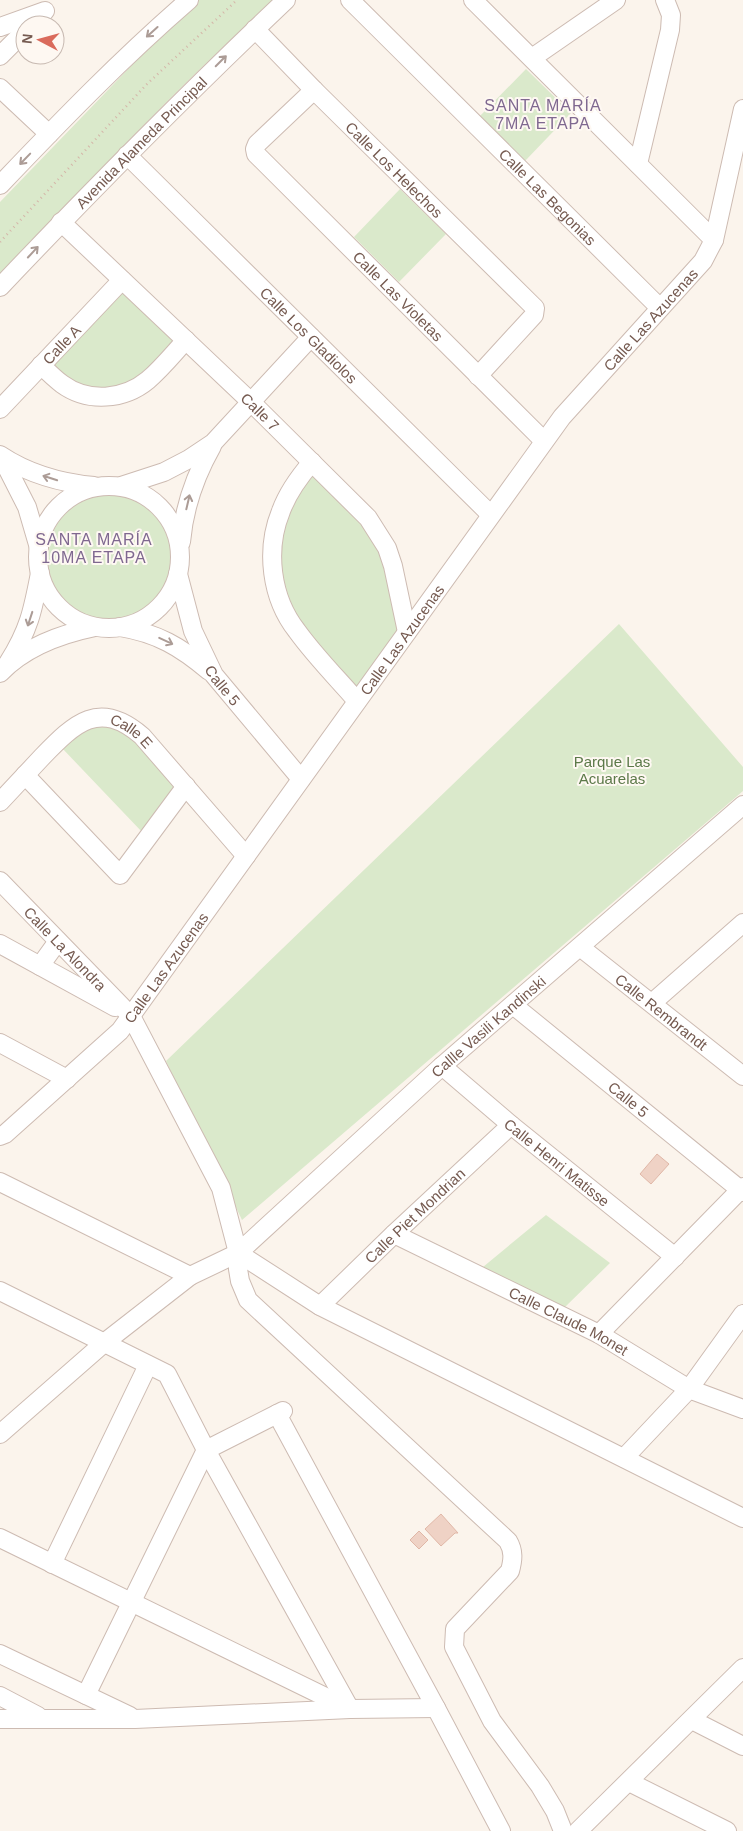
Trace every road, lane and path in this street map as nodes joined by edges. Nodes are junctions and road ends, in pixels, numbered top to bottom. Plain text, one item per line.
1 (189, 0) edge
2 (237, 0) edge
3 (286, 0) edge
4 (350, 0) edge
5 (473, 0) edge
6 (616, 0) edge
7 (665, 0) edge
8 (50, 5) edge
9 (40, 15) edge
10 (0, 27) edge
11 (255, 29) junction
12 (15, 41) edge
13 (0, 56) edge
14 (532, 58) junction
15 (0, 88) edge
16 (314, 90) junction
17 (743, 110) edge
18 (48, 134) junction
19 (126, 155) junction
20 (638, 164) junction
21 (0, 185) edge
22 (61, 222) junction
23 (714, 240) junction
24 (0, 242) edge
25 (122, 280) junction
26 (0, 287) edge
27 (660, 308) junction
28 (311, 337) junction
29 (186, 340) junction
30 (41, 365) junction
31 (478, 376) junction
32 (251, 402) junction
33 (0, 409) edge
34 (544, 441) junction
35 (213, 443) junction
36 (1, 456) edge
37 (312, 462) junction
38 (98, 486) junction
39 (121, 486) junction
40 (491, 515) junction
41 (39, 548) junction
42 (180, 550) junction
43 (40, 571) junction
44 (178, 574) junction
45 (96, 627) junction
46 (119, 627) junction
47 (407, 632) junction
48 (3, 670) edge
49 (214, 675) junction
50 (357, 701) junction
51 (25, 775) junction
52 (301, 779) junction
53 (186, 786) junction
54 (0, 802) edge
55 (743, 805) edge
56 (246, 856) junction
57 (0, 881) edge
58 (743, 923) edge
59 (58, 941) junction
60 (0, 944) edge
61 (580, 947) junction
62 (40, 966) junction
63 (652, 1003) junction
64 (513, 1005) junction
65 (131, 1016) junction
66 (0, 1042) edge
67 (442, 1066) junction
68 (743, 1076) edge
69 (67, 1079) junction
70 (511, 1125) junction
71 (0, 1136) edge
72 (0, 1182) edge
73 (742, 1190) edge
74 (394, 1234) junction
75 (238, 1253) junction
76 (675, 1257) junction
77 (190, 1276) junction
78 (0, 1291) edge
79 (320, 1306) junction
80 (743, 1314) edge
81 (599, 1334) junction
82 (104, 1343) junction
83 (148, 1365) junction
84 (689, 1389) junction
85 (743, 1409) edge
86 (0, 1434) edge
87 (206, 1450) junction
88 (624, 1458) junction
89 (743, 1518) edge
90 (0, 1538) edge
91 (52, 1564) junction
92 (131, 1602) junction
93 (0, 1654) edge
94 (743, 1668) edge
95 (86, 1695) junction
96 (0, 1696) edge
97 (436, 1708) junction
98 (350, 1709) junction
99 (41, 1717) junction
100 (0, 1719) edge
101 (135, 1719) junction
102 (692, 1720) junction
103 (743, 1746) edge
104 (629, 1782) junction
105 (501, 1831) edge
106 (563, 1831) edge
107 (578, 1831) edge
108 (727, 1831) edge

1 -> 18 street
2 - 24 path
3 - 11 street, Avenida Alameda Principal
4 - 27 street, Calle Las Begonias
5 - 14 street
6 - 14 street
7 - 20 street
8 - 9 street
8 - 10 street
11 - 16 street, Calle Los Helechos
19 -> 11 street, Avenida Alameda Principal
12 - 13 street
14 - 20 street
15 - 18 street
16 - 31 street, Calle Los Helechos
16 - 31 street, Calle Las Violetas
17 - 23 street, Calle Las Azucenas
18 -> 21 street
19 - 22 street, Avenida Alameda Principal
19 - 28 street, Calle Los Gladiolos
20 - 23 street
22 - 25 street, Calle 7
26 -> 22 street, Avenida Alameda Principal
23 - 27 street, Calle Las Azucenas
25 - 29 street, Calle 7
25 - 30 street, Calle A
27 - 34 street, Calle Las Azucenas
28 - 32 street
28 - 40 street, Calle Los Gladiolos
29 - 30 street
29 - 32 street, Calle 7
30 - 33 street, Calle A
31 - 34 street, Calle Las Violetas
32 - 35 street
32 - 37 street, Calle 7
34 - 40 street, Calle Las Azucenas
35 - 39 street
42 -> 35 street
38 -> 36 street
36 - 41 street
37 - 47 street, Calle 7
37 - 50 street
38 - 39 street
38 - 41 street
39 - 42 street
40 - 47 street, Calle Las Azucenas
41 - 43 street
42 - 44 street
43 - 45 street
43 -> 48 street
44 - 46 street
44 - 49 street, Calle 5
45 - 46 street
45 - 48 street
46 -> 49 street
47 - 50 street, Calle Las Azucenas
49 - 52 street, Calle 5
50 - 52 street, Calle Las Azucenas
51 - 53 street, Calle E
51 - 53 street
51 - 54 street, Calle E
52 - 56 street, Calle Las Azucenas
53 - 56 street, Calle E
55 - 61 street, Callle Vasili Kandinski
56 - 65 street, Calle Las Azucenas
57 - 59 street, Calle La Alondra
58 - 63 street
59 - 62 street
59 - 65 street, Calle La Alondra
60 - 62 street
61 - 63 street, Calle Rembrandt
61 - 64 street, Callle Vasili Kandinski
62 - 65 street
63 - 68 street, Calle Rembrandt
64 - 67 street, Callle Vasili Kandinski
64 - 73 street, Calle 5
65 - 69 street, Calle Las Azucenas
65 - 75 street, Calle La Alondra
66 - 69 street
67 - 70 street, Calle Henri Matisse
67 - 75 street, Callle Vasili Kandinski
69 - 71 street, Calle Las Azucenas
70 - 74 street, Calle Piet Mondrian
70 - 76 street, Calle Henri Matisse
72 - 77 street
73 - 76 street
74 - 79 street, Calle Piet Mondrian
74 - 81 street, Calle Claude Monet
75 - 77 street, Callle Vasili Kandinski
75 - 79 street
75 - 106 street, Calle La Alondra
76 - 81 street
77 - 82 street, Callle Vasili Kandinski
78 - 82 street
79 - 88 street
80 - 84 street
81 - 84 street, Calle Claude Monet
82 - 83 street
82 - 86 street, Callle Vasili Kandinski
83 - 87 street
83 - 91 street
84 - 85 street, Calle Claude Monet
84 - 88 street
87 - 92 street
87 - 97 street
87 - 98 street
88 - 89 street
90 - 91 street
91 - 92 street
92 - 95 street
92 - 98 street
93 - 95 street
94 - 102 street
95 - 101 street
96 - 99 street
97 - 98 street
97 - 105 street
98 - 101 street
99 - 100 street
99 - 101 street
102 - 103 street
102 - 104 street
104 - 107 street
104 - 108 street

